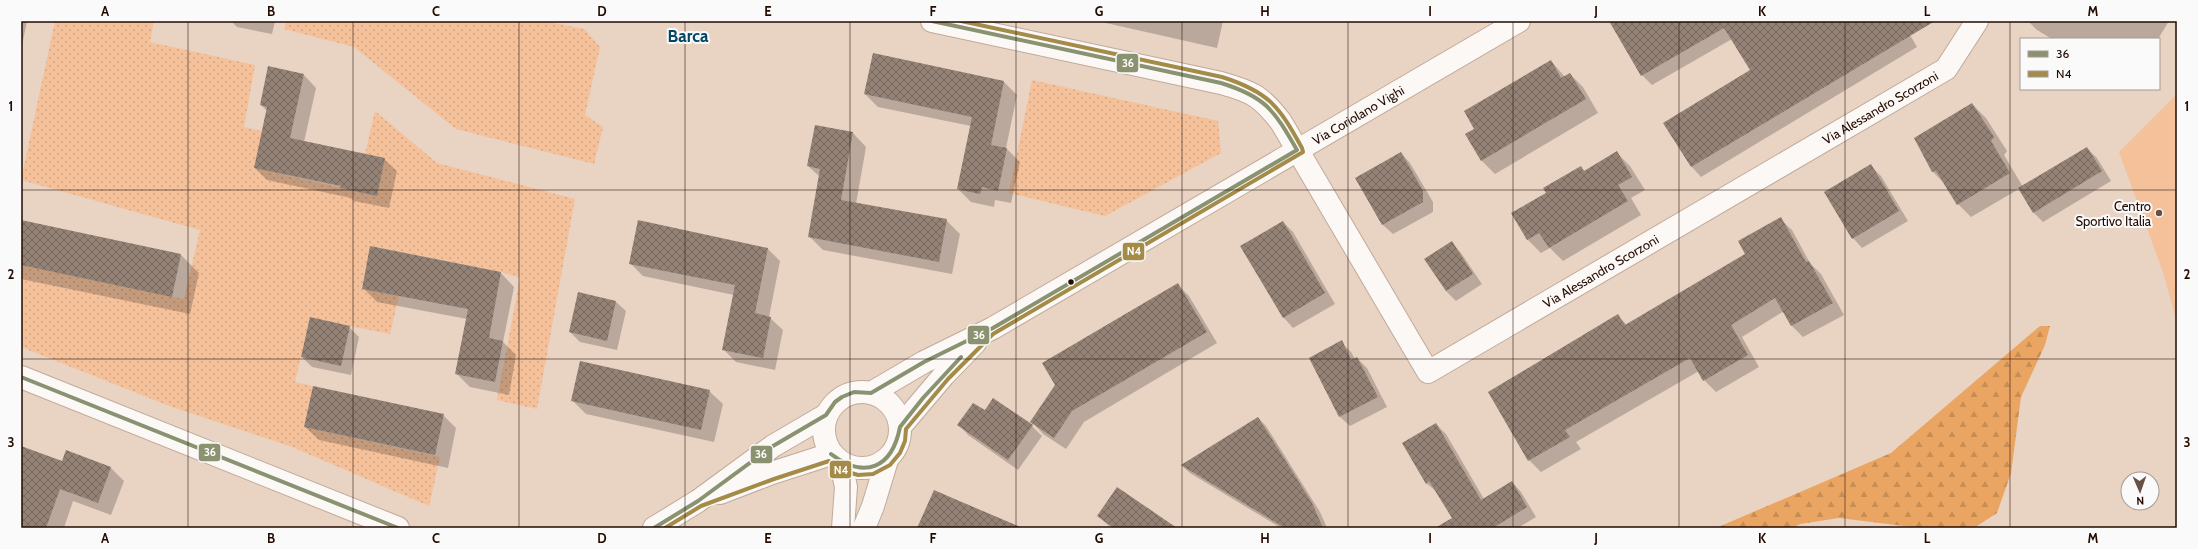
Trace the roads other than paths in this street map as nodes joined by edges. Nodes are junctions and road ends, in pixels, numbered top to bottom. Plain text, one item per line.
1 (932, 21) edge
2 (1519, 21) edge
3 (1977, 21) edge
4 (1297, 150) junction
5 (989, 329) junction
6 (21, 377) edge
7 (871, 392) junction
8 (826, 415) junction
9 (900, 427) junction
10 (836, 459) junction
11 (887, 460) junction
12 (698, 501) junction
13 (398, 528) edge
14 (654, 528) edge
15 (843, 528) edge
16 (864, 528) edge

1 - 4 street
2 - 4 street, Via Coriolano Vighi
3 - 4 street, Via Alessandro Scorzoni
4 - 5 street, Via Coriolano Vighi
5 - 7 street, Via Coriolano Vighi
5 - 9 street, Via Coriolano Vighi
6 - 13 street
7 - 8 street
7 - 9 street
8 - 10 street
8 - 12 street
9 - 11 street
10 - 11 street
10 - 12 street
10 - 15 street
11 - 16 street
12 - 14 street

